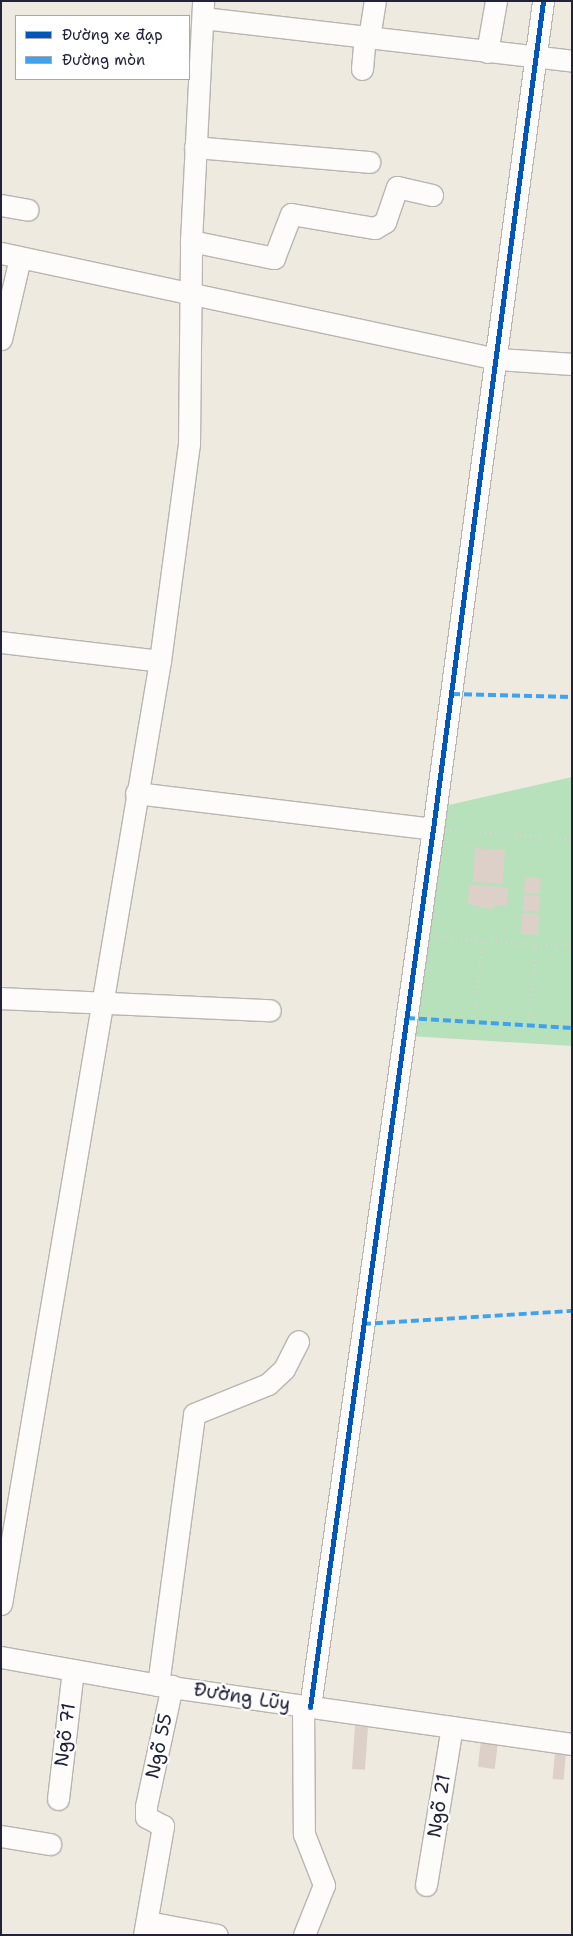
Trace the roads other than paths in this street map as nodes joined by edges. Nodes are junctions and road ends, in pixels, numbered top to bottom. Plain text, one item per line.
1 (374, 1) edge
2 (496, 1) edge
3 (543, 1) edge
4 (203, 10) edge
5 (367, 38) junction
6 (487, 52) junction
7 (536, 58) junction
8 (572, 61) edge
9 (362, 69) dead end
10 (195, 147) junction
11 (369, 162) dead end
12 (432, 195) dead end
13 (1, 206) edge
14 (28, 210) dead end
15 (191, 241) junction
16 (11, 256) edge
17 (192, 295) junction
18 (1, 339) edge
19 (497, 359) junction
20 (572, 364) edge
21 (1, 642) edge
22 (160, 661) junction
23 (136, 793) junction
24 (433, 829) junction
25 (1, 998) edge
26 (103, 1004) junction
27 (270, 1010) dead end
28 (298, 1341) dead end
29 (1, 1601) edge
30 (1, 1657) edge
31 (73, 1670) junction
32 (165, 1685) junction
33 (306, 1706) junction
34 (452, 1727) junction
35 (572, 1744) edge
36 (58, 1799) dead end
37 (1, 1836) edge
38 (50, 1844) dead end
39 (426, 1885) dead end
40 (146, 1928) edge
41 (217, 1935) edge
42 (304, 1935) edge

1 - 5 street
2 - 6 street
3 - 7 street
4 - 5 street
4 - 10 street
5 - 6 street
5 - 9 street
6 - 7 street
7 - 8 street
7 - 19 street
10 - 11 street
10 - 15 street
12 - 15 street
13 - 14 street
15 - 17 street
16 - 17 street
16 - 18 street
17 - 19 street
17 - 22 street
19 - 20 street
19 - 24 street
21 - 22 street
22 - 23 street
23 - 24 street
23 - 26 street
24 - 33 street
25 - 26 street
26 - 27 street
26 - 29 street
28 - 32 street, Ngõ 55
30 - 31 street, Đường Lũy
31 - 32 street, Đường Lũy
31 - 36 street, Ngõ 71
32 - 33 street, Đường Lũy
32 - 40 street, Ngõ 55
33 - 34 street, Đường Lũy
33 - 42 street
34 - 35 street, Đường Lũy
34 - 39 street, Ngõ 21
37 - 38 street
40 - 41 street

